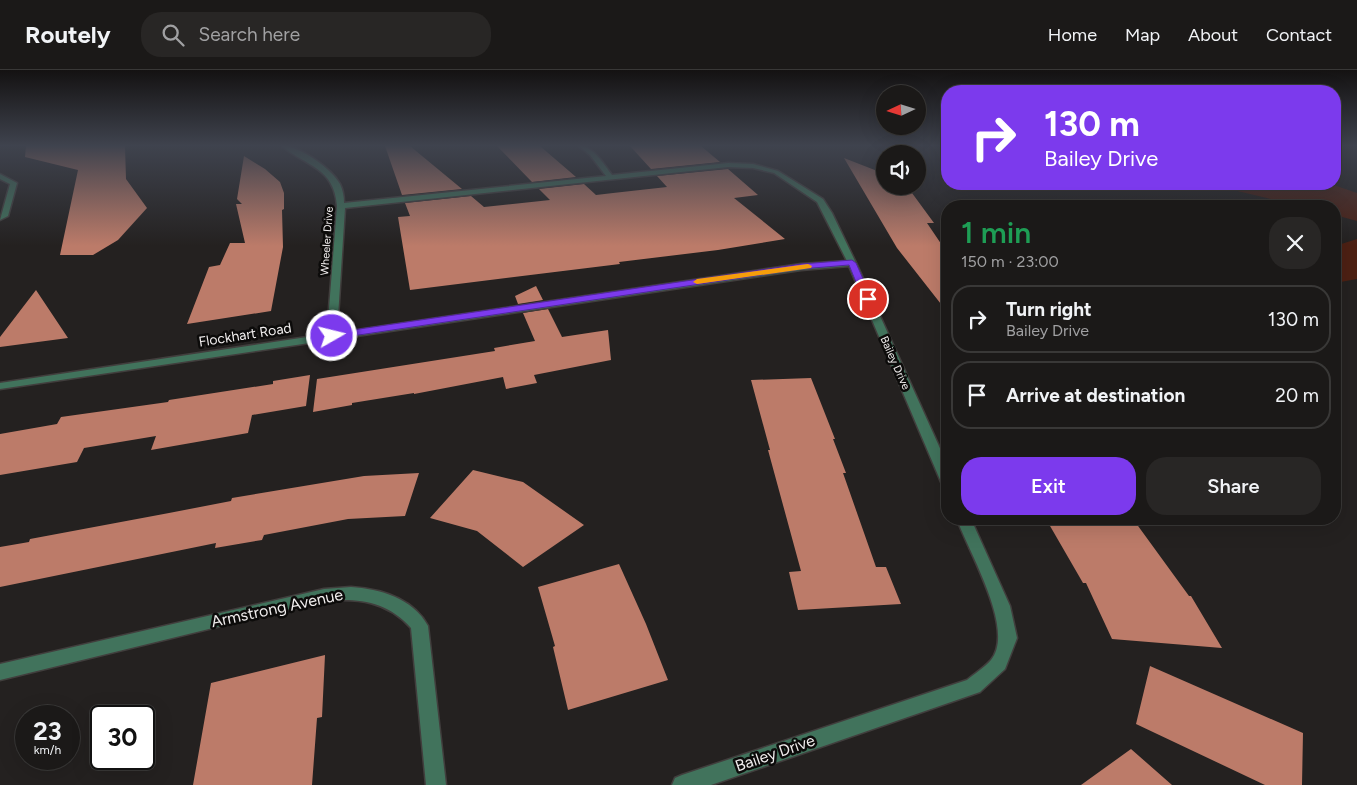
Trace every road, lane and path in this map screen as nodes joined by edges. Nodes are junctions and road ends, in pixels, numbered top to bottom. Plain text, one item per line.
1 (7, 179) edge
2 (334, 179) edge
3 (598, 179) edge
4 (787, 179) edge
5 (341, 206) junction
6 (0, 218) edge
7 (852, 263) junction
8 (332, 336) junction
9 (0, 386) edge
10 (941, 466) edge
11 (967, 525) edge
12 (0, 672) edge
13 (436, 785) edge
14 (682, 785) edge

1 - 6 street
2 - 5 street, Wheeler Drive
3 - 5 street, Bailey Drive
4 - 7 street, Bailey Drive
5 - 8 street, Wheeler Drive
7 - 8 street, Flockhart Road
7 - 10 street, Bailey Drive
8 - 9 street, Flockhart Road
11 - 14 street, Bailey Drive
12 - 13 street, Armstrong Avenue

